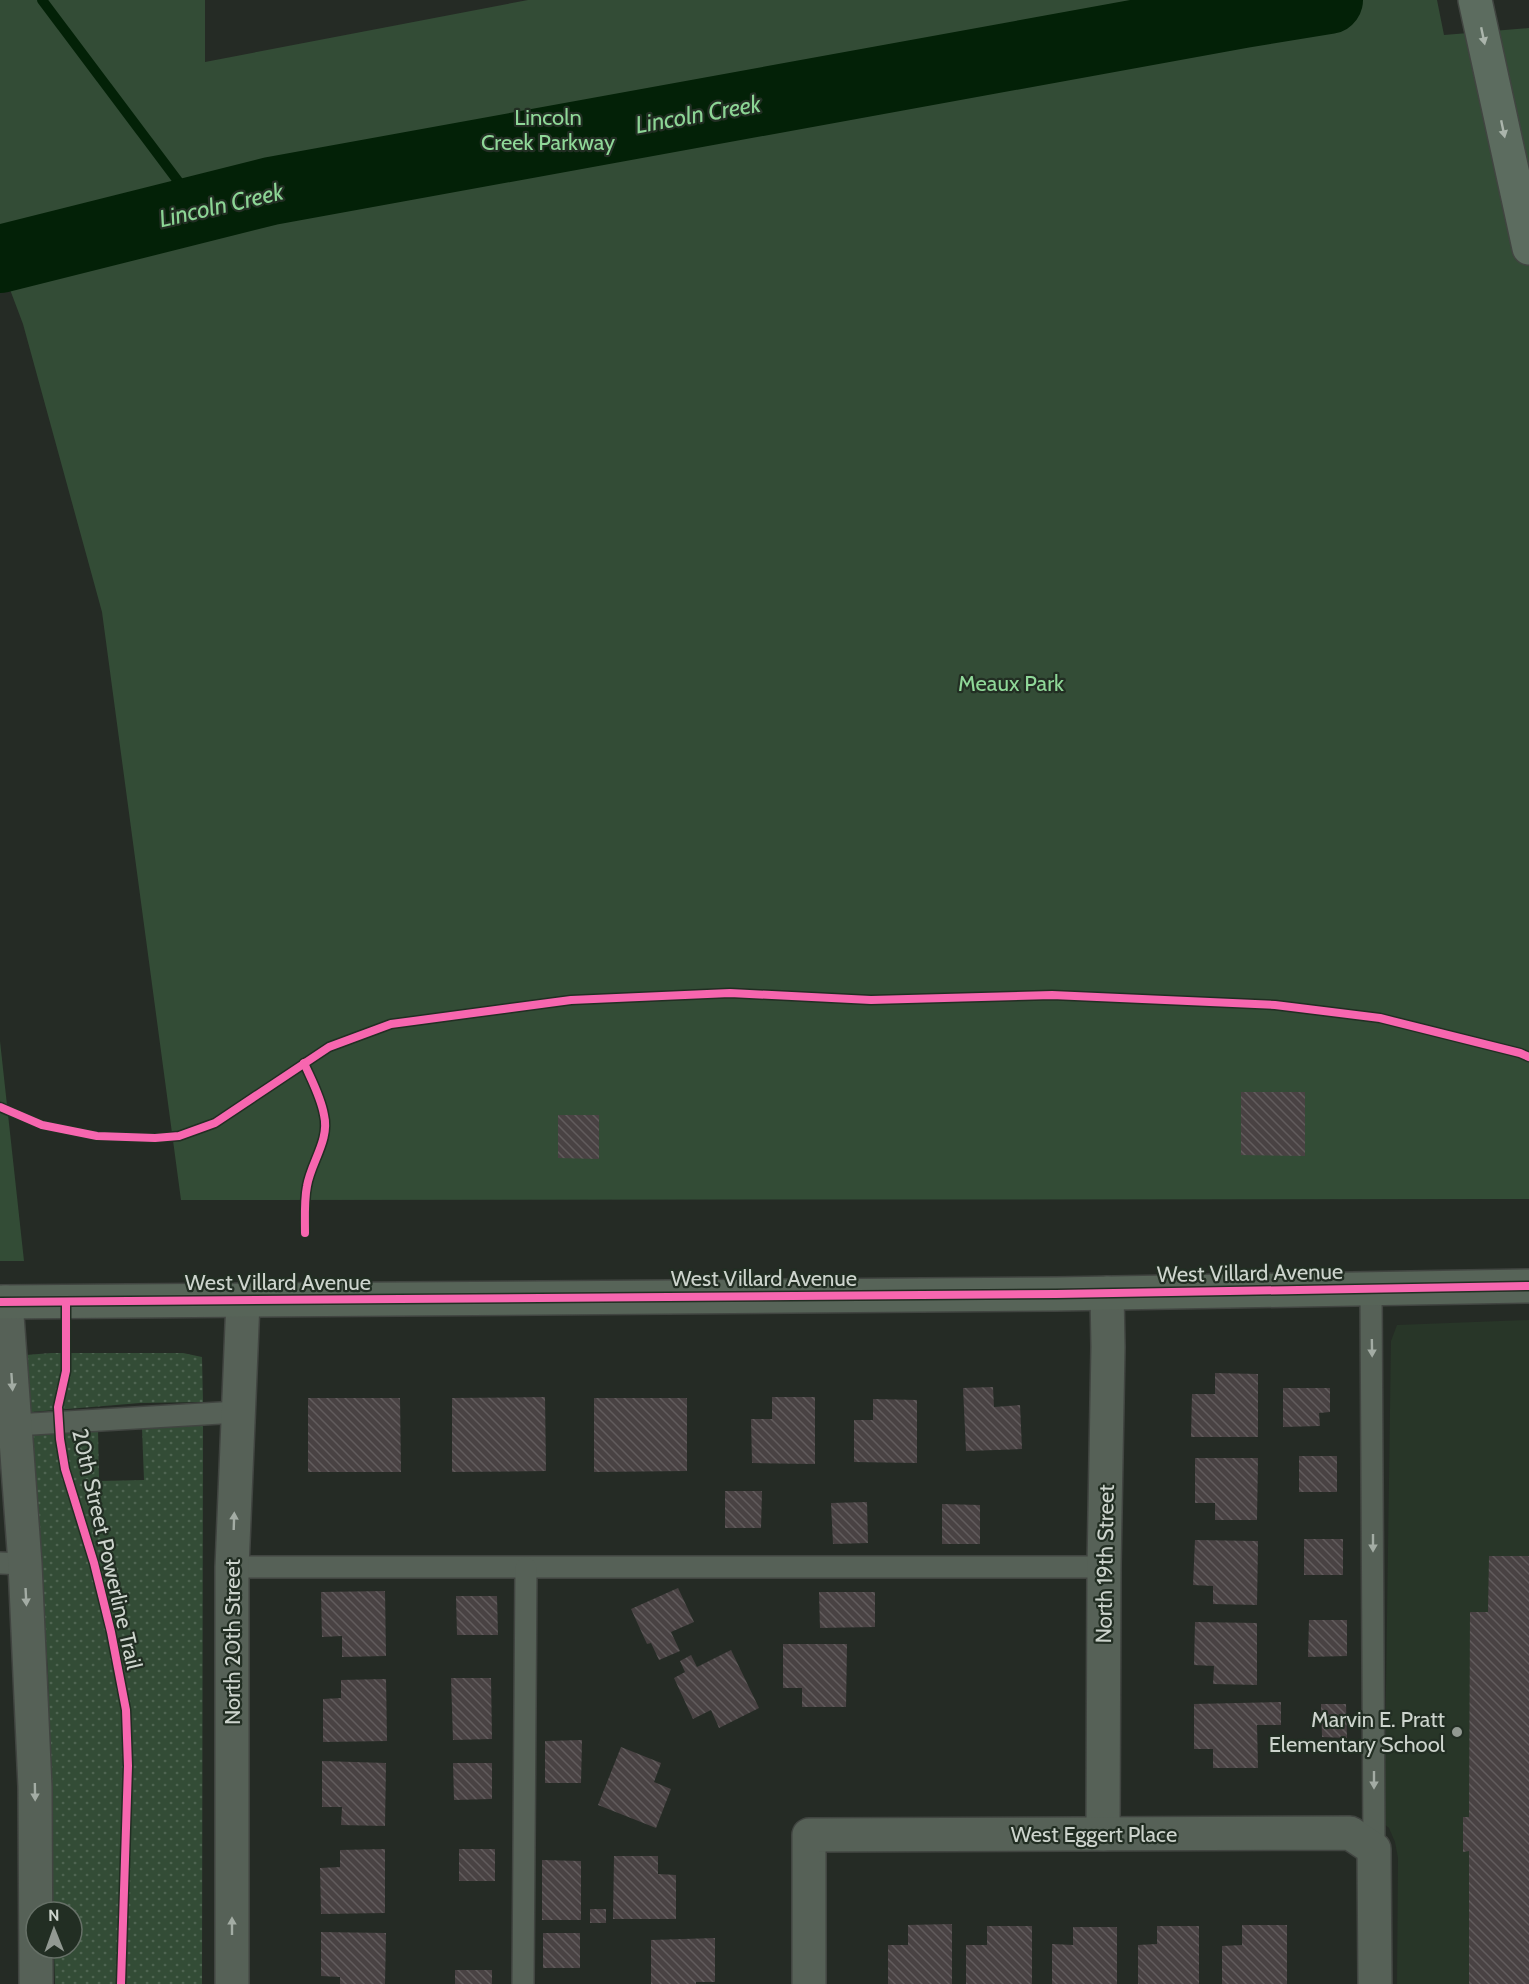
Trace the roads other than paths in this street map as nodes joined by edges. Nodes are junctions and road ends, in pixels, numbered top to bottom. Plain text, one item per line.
1 (1475, 0) edge
2 (1529, 248) edge
3 (1529, 1286) edge
4 (1371, 1290) junction
5 (1107, 1293) junction
6 (243, 1301) junction
7 (3, 1302) edge
8 (238, 1412) junction
9 (15, 1425) junction
10 (12, 1563) edge
11 (232, 1567) junction
12 (1104, 1567) junction
13 (526, 1568) junction
14 (1103, 1834) junction
15 (1374, 1849) junction
16 (36, 1984) edge
17 (232, 1984) edge
18 (523, 1984) edge
19 (809, 1984) edge
20 (1376, 1984) edge

1 -> 2 main road
3 - 4 street, West Villard Avenue
4 - 5 street, West Villard Avenue
4 -> 15 lane
5 - 6 street, West Villard Avenue
5 - 12 street, North 19th Street
6 - 7 street, West Villard Avenue
6 - 8 street, North 20th Street
7 -> 9 street
8 - 9 lane
11 -> 8 street, North 20th Street
9 - 10 street
10 -> 16 street
11 - 13 lane
17 -> 11 street, North 20th Street
12 - 13 lane
12 - 14 street, North 19th Street
13 - 18 lane
14 - 15 street, West Eggert Place
14 - 19 street, West Eggert Place
15 - 20 street

